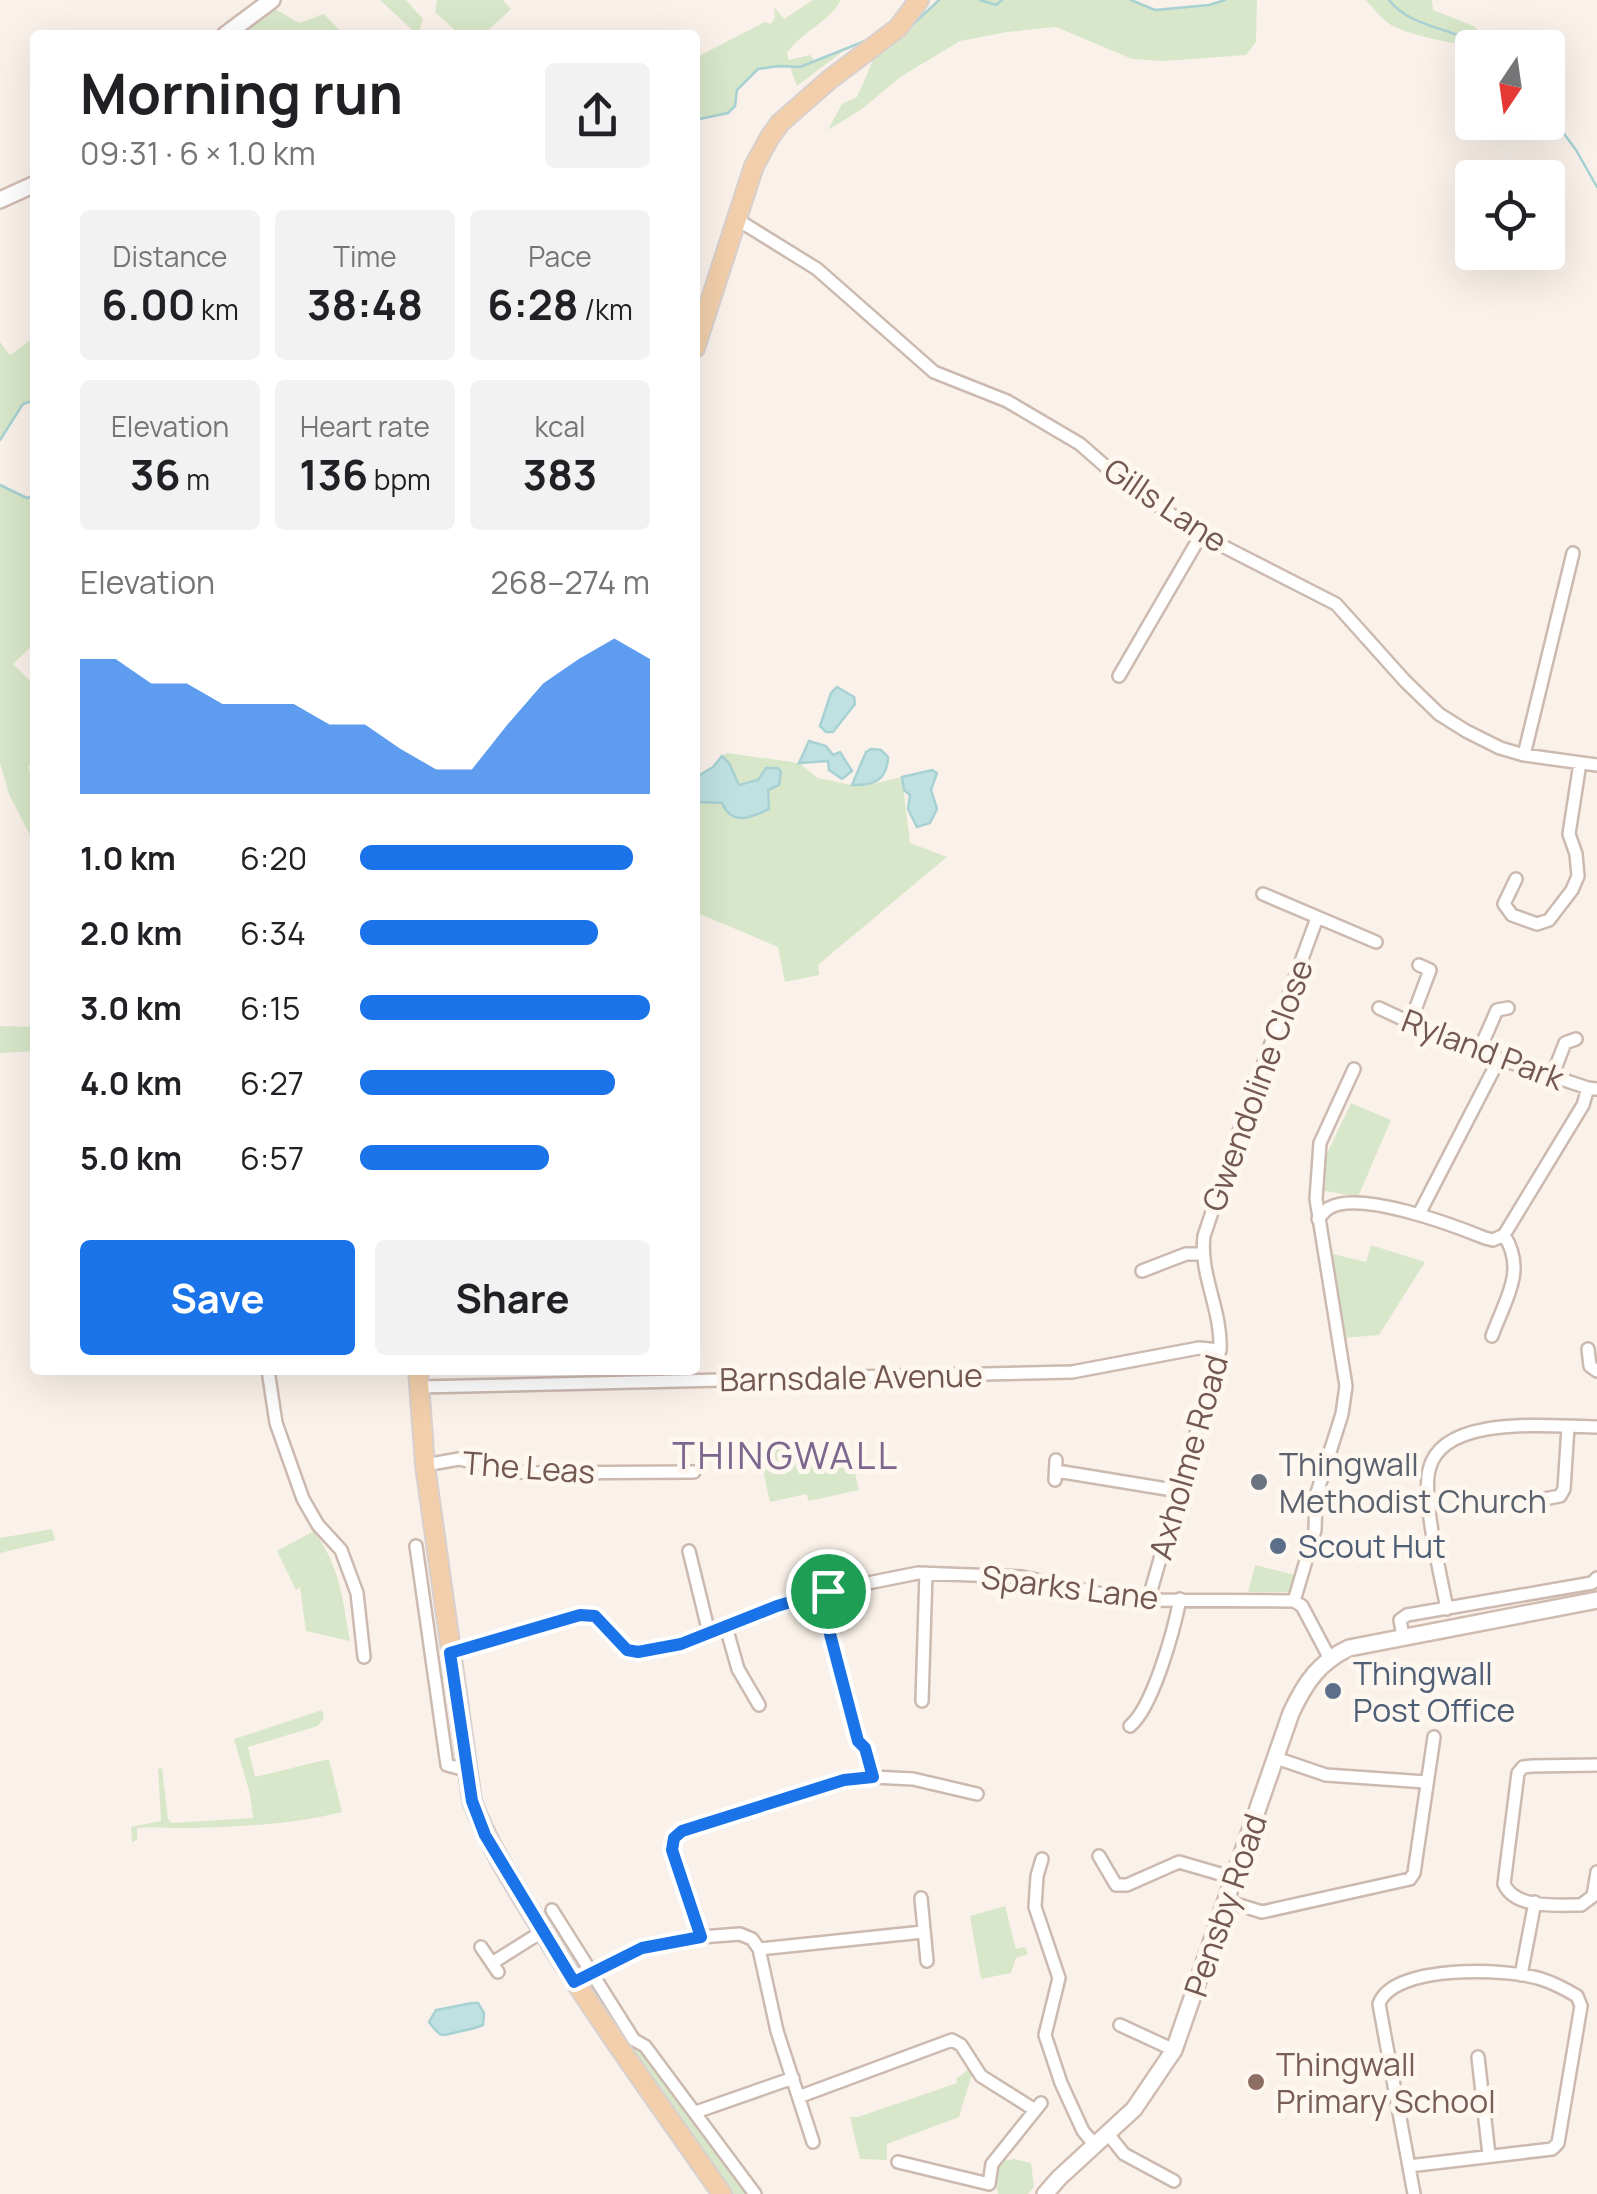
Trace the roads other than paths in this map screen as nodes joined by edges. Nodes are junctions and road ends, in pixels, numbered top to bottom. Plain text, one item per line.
1 (272, 0) edge
2 (919, 0) edge
3 (232, 30) edge
4 (30, 186) edge
5 (0, 200) edge
6 (738, 220) junction
7 (700, 333) edge
8 (1201, 535) junction
9 (1573, 554) dead end
10 (1119, 676) dead end
11 (1524, 755) junction
12 (1580, 762) junction
13 (1597, 765) edge
14 (1516, 878) dead end
15 (1263, 894) dead end
16 (1504, 904) junction
17 (1491, 907) dead end
18 (1317, 918) junction
19 (1376, 942) dead end
20 (1418, 964) dead end
21 (1499, 1007) dead end
22 (1378, 1008) dead end
23 (1410, 1023) junction
24 (1568, 1039) dead end
25 (1478, 1053) junction
26 (1498, 1061) junction
27 (1354, 1069) dead end
28 (1551, 1079) junction
29 (1592, 1089) edge
30 (1419, 1214) junction
31 (1318, 1219) junction
32 (1504, 1235) junction
33 (1202, 1254) junction
34 (1142, 1272) dead end
35 (1491, 1336) dead end
36 (1588, 1349) dead end
37 (1220, 1350) junction
38 (1597, 1372) edge
39 (269, 1375) edge
40 (419, 1379) edge
41 (1568, 1427) junction
42 (1597, 1428) edge
43 (425, 1465) junction
44 (1056, 1470) dead end
45 (694, 1472) dead end
46 (1179, 1491) junction
47 (1526, 1502) junction
48 (1512, 1505) dead end
49 (1529, 1518) dead end
50 (416, 1546) dead end
51 (689, 1552) dead end
52 (926, 1573) junction
53 (1597, 1578) edge
54 (828, 1591) junction
55 (1180, 1600) junction
56 (1597, 1600) edge
57 (1148, 1601) junction
58 (1294, 1601) junction
59 (1447, 1609) junction
60 (726, 1627) junction
61 (709, 1634) junction
62 (1403, 1636) junction
63 (450, 1653) junction
64 (364, 1657) dead end
65 (1329, 1658) junction
66 (922, 1702) dead end
67 (759, 1705) dead end
68 (1130, 1726) dead end
69 (1434, 1738) dead end
70 (1276, 1758) junction
71 (1597, 1765) edge
72 (466, 1770) junction
73 (873, 1777) junction
74 (1426, 1782) junction
75 (978, 1794) dead end
76 (1099, 1856) dead end
77 (1042, 1859) dead end
78 (1597, 1872) edge
79 (1234, 1878) junction
80 (921, 1898) dead end
81 (1226, 1900) junction
82 (1535, 1902) junction
83 (552, 1910) dead end
84 (543, 1931) junction
85 (923, 1932) junction
86 (701, 1937) junction
87 (481, 1947) dead end
88 (759, 1948) junction
89 (926, 1961) dead end
90 (1520, 1975) junction
91 (583, 1978) junction
92 (1120, 2025) dead end
93 (1174, 2050) junction
94 (1478, 2057) dead end
95 (792, 2078) junction
96 (800, 2096) junction
97 (696, 2112) junction
98 (1108, 2134) junction
99 (813, 2142) dead end
100 (1094, 2144) junction
101 (1488, 2155) junction
102 (898, 2162) dead end
103 (1409, 2166) junction
104 (1174, 2181) dead end
105 (990, 2189) edge
106 (722, 2194) edge
107 (755, 2194) edge
108 (1045, 2194) edge
109 (1414, 2194) edge

1 - 3 main road
2 - 6 main road
4 - 5 main road
6 - 7 main road
6 - 8 street, Gills Lane
8 - 10 street
8 - 11 street, Gills Lane
9 - 11 street
11 - 12 street, Gills Lane
12 - 13 street, Gills Lane
12 - 16 street
14 - 16 street
15 - 18 street, Gwendoline Close
16 - 17 street
18 - 19 street, Gwendoline Close
18 - 33 street, Gwendoline Close
20 - 23 street
21 - 25 street
22 - 23 street, Ryland Park
23 - 25 street, Ryland Park
24 - 28 street
25 - 26 street, Ryland Park
26 - 28 street, Ryland Park
26 - 30 street
27 - 31 street
28 - 29 street, Ryland Park
29 - 32 street
30 - 31 street
30 - 32 street
31 - 58 street
32 - 35 street
33 - 34 street
33 - 37 street, Axholme Road
36 - 38 street
37 - 40 street, Barnsdale Avenue
37 - 46 street, Axholme Road
39 - 64 street
40 - 43 main road
41 - 42 street
41 - 47 street
41 - 59 street
43 - 45 street, The Leas
43 - 63 main road
44 - 46 street
46 - 57 street, Axholme Road
47 - 48 street
47 - 49 street
50 - 72 street
51 - 61 street
52 - 54 street, Sparks Lane
52 - 57 street, Sparks Lane
52 - 66 street
53 - 59 street
54 - 60 street, Sparks Lane
54 - 73 street
55 - 57 street, Sparks Lane
55 - 58 street, Sparks Lane
55 - 68 street
56 - 62 main road
58 - 65 street
59 - 62 street
60 - 61 street, Sparks Lane
60 - 67 street
61 - 63 street, Sparks Lane
62 - 65 main road
63 - 72 main road
65 - 70 main road, Pensby Road
69 - 74 street
70 - 74 street
70 - 79 main road, Pensby Road
71 - 82 street
72 - 84 main road
73 - 75 street
73 - 86 street
74 - 81 street
76 - 79 street
77 - 100 street
78 - 82 street
79 - 81 main road, Pensby Road
80 - 85 street
81 - 93 main road, Pensby Road
82 - 90 street
83 - 91 street
84 - 87 street
84 - 91 main road
85 - 88 street
85 - 89 street
86 - 88 street
86 - 91 street
88 - 95 street
90 - 101 street
90 - 103 street
91 - 97 street
91 - 106 main road
92 - 93 street
93 - 98 main road, Pensby Road
94 - 101 street
95 - 96 street
95 - 97 street
96 - 99 street
96 - 105 street
97 - 107 street
98 - 100 main road, Pensby Road
98 - 104 street
100 - 108 main road, Pensby Road
101 - 103 street
102 - 105 street
103 - 109 street

